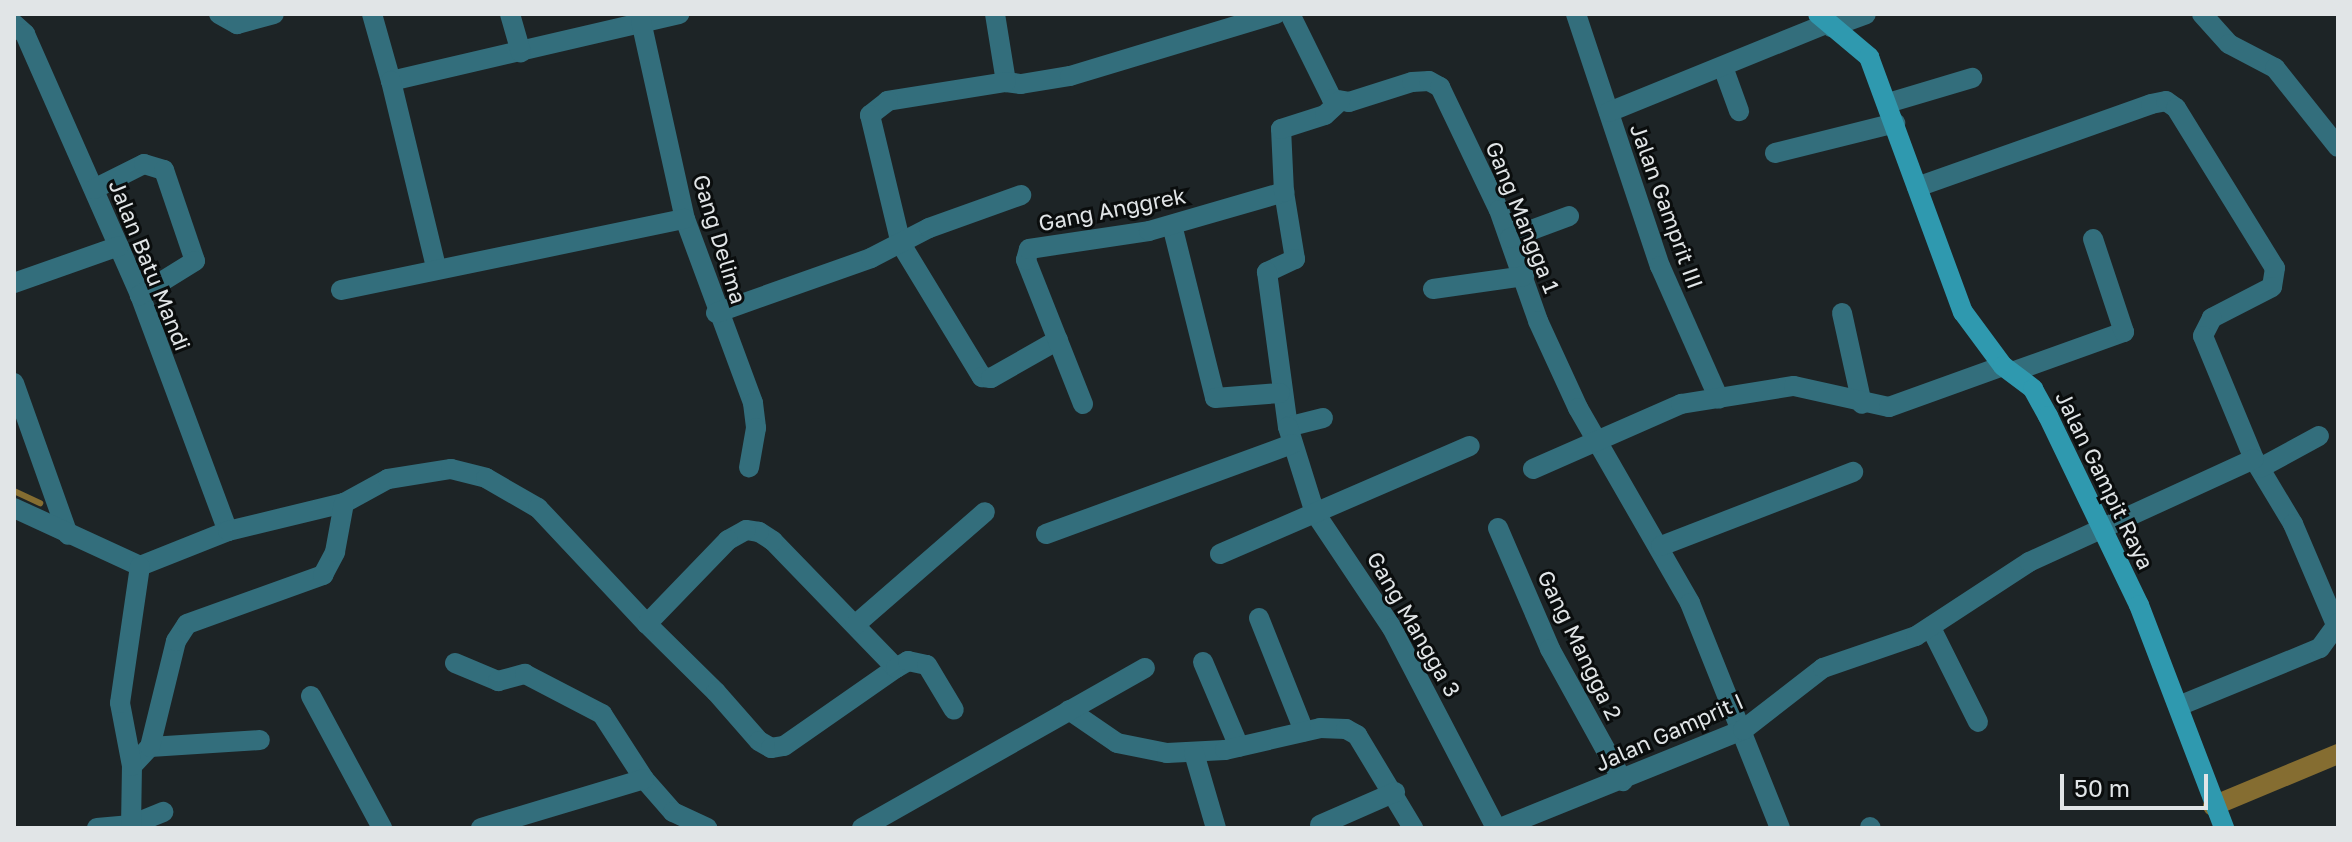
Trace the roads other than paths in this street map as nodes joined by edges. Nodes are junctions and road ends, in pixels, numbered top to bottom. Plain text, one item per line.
1 (219, 14) edge
2 (274, 14) edge
3 (372, 14) edge
4 (510, 14) edge
5 (679, 14) edge
6 (995, 14) edge
7 (1290, 14) edge
8 (1576, 14) edge
9 (1866, 14) edge
10 (2202, 14) edge
11 (1267, 15) edge
12 (641, 21) junction
13 (1825, 22) edge
14 (14, 24) edge
15 (521, 52) junction
16 (1723, 67) junction
17 (1972, 78) dead end
18 (391, 81) junction
19 (1006, 82) junction
20 (1340, 101) junction
21 (1739, 111) dead end
22 (1609, 112) junction
23 (1892, 113) junction
24 (2337, 144) edge
25 (1775, 153) dead end
26 (1917, 187) junction
27 (94, 189) junction
28 (1284, 192) junction
29 (1021, 195) dead end
30 (1569, 216) dead end
31 (685, 219) junction
32 (1172, 225) junction
33 (1510, 238) junction
34 (2093, 239) dead end
35 (901, 244) junction
36 (119, 246) junction
37 (436, 267) junction
38 (1524, 276) junction
39 (14, 283) edge
40 (1433, 289) dead end
41 (341, 290) dead end
42 (140, 295) junction
43 (716, 313) junction
44 (1842, 313) dead end
45 (1058, 340) junction
46 (2008, 369) junction
47 (14, 383) edge
48 (1280, 393) junction
49 (1719, 399) junction
50 (1083, 404) dead end
51 (1862, 404) junction
52 (1323, 418) dead end
53 (1290, 436) junction
54 (2319, 436) dead end
55 (1599, 441) junction
56 (1470, 446) dead end
57 (2257, 464) junction
58 (749, 467) dead end
59 (1533, 469) dead end
60 (1853, 472) dead end
61 (344, 503) junction
62 (14, 508) edge
63 (985, 512) dead end
64 (1315, 513) junction
65 (1498, 528) dead end
66 (2100, 529) junction
67 (228, 531) junction
68 (1046, 534) dead end
69 (68, 535) junction
70 (1661, 546) junction
71 (1220, 554) dead end
72 (140, 566) junction
73 (1259, 618) dead end
74 (647, 624) junction
75 (2337, 624) edge
76 (855, 625) junction
77 (1931, 628) junction
78 (1203, 662) dead end
79 (455, 663) dead end
80 (896, 668) junction
81 (1145, 668) dead end
82 (311, 696) dead end
83 (2181, 705) junction
84 (954, 710) dead end
85 (1069, 710) junction
86 (1978, 722) dead end
87 (1743, 730) junction
88 (1304, 731) junction
89 (260, 740) dead end
90 (150, 747) junction
91 (1239, 747) junction
92 (1194, 753) junction
93 (132, 766) junction
94 (644, 779) junction
95 (1623, 781) junction
96 (1395, 792) junction
97 (164, 812) dead end
98 (1320, 825) dead end
99 (131, 826) edge
100 (1776, 827) edge
101 (97, 828) edge
102 (382, 828) edge
103 (481, 828) edge
104 (707, 828) edge
105 (862, 828) edge
106 (1216, 828) edge
107 (1413, 828) edge
108 (1498, 828) edge
109 (2224, 828) edge

1 - 2 street
3 - 18 street
4 - 15 street
5 - 12 street
6 - 19 street
7 - 20 street
8 - 22 street
9 - 13 street, Jalan Gamprit III
10 - 24 street
11 - 19 street
12 - 15 street
12 - 31 street, Gang Delima
13 - 16 street, Jalan Gamprit III
13 - 23 street, Jalan Gampit Raya
14 - 27 street, Jalan Batu Mandi
15 - 18 street
16 - 21 street
16 - 22 street, Jalan Gamprit III
17 - 23 street
18 - 37 street
19 - 35 street
20 - 28 street
20 - 33 street, Gang Mangga 1
22 - 49 street, Jalan Gamprit III
23 - 25 street
23 - 26 street, Jalan Gampit Raya
26 - 46 street, Jalan Gampit Raya
26 - 57 street
27 - 36 street, Jalan Batu Mandi
27 - 42 street
28 - 32 street, Gang Anggrek
28 - 48 street, Gang Mangga 3
29 - 35 street
30 - 33 street
31 - 37 street
31 - 43 street, Gang Delima
32 - 45 street, Gang Anggrek
32 - 48 street
33 - 38 street, Gang Mangga 1
34 - 46 street
35 - 43 street
35 - 45 street
36 - 39 street
36 - 42 street, Jalan Batu Mandi
37 - 41 street
38 - 40 street
38 - 55 street, Gang Mangga 1
42 - 67 street, Jalan Batu Mandi
43 - 58 street, Gang Delima
44 - 51 street
45 - 50 street, Gang Anggrek
46 - 51 street
46 - 66 street, Jalan Gampit Raya
47 - 69 street
48 - 53 street, Gang Mangga 3
49 - 51 street
49 - 55 street
52 - 53 street
53 - 64 street, Gang Mangga 3
53 - 68 street
54 - 57 street, Jalan Gamprit I
55 - 59 street
55 - 70 street, Gang Mangga 1
56 - 64 street
57 - 66 street, Jalan Gamprit I
57 - 75 street
60 - 70 street
61 - 67 street
61 - 74 street
61 - 90 street
62 - 69 street
63 - 76 street
64 - 71 street
64 - 108 street, Gang Mangga 3
65 - 95 street, Gang Mangga 2
66 - 77 street, Jalan Gamprit I
66 - 83 street, Jalan Gampit Raya
67 - 72 street
69 - 72 street
70 - 87 street, Gang Mangga 1
72 - 93 street
73 - 88 street
74 - 76 street
74 - 80 street
75 - 83 street
76 - 80 street
77 - 86 street
77 - 87 street, Jalan Gamprit I
78 - 91 street
79 - 94 street
80 - 84 street
81 - 85 street
82 - 102 street
83 - 109 street, Jalan Gampit Raya
85 - 92 street
85 - 105 street
87 - 95 street, Jalan Gamprit I
87 - 100 street, Gang Mangga 1
88 - 91 street
88 - 96 street
89 - 90 street
90 - 93 street
91 - 92 street
92 - 106 street
93 - 99 street
94 - 103 street
94 - 104 street
95 - 108 street, Jalan Gamprit I
96 - 98 street
96 - 107 street
97 - 99 street
99 - 101 street

